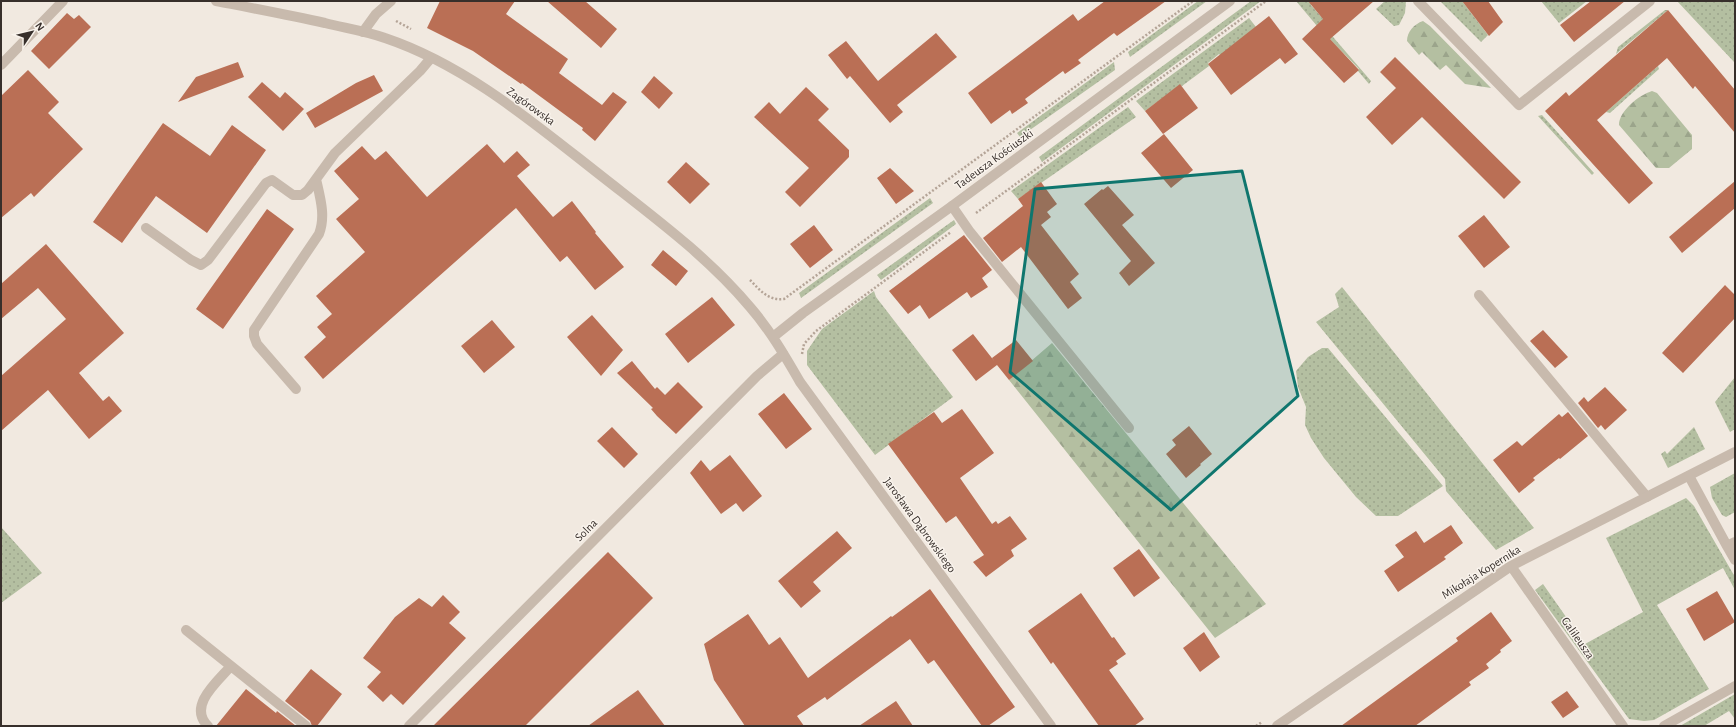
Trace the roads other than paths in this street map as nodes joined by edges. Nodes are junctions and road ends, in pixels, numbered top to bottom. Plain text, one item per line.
1 (63, 1) edge
2 (216, 1) edge
3 (390, 1) edge
4 (1230, 1) edge
5 (1418, 1) edge
6 (1650, 1) edge
7 (363, 32) junction
8 (431, 58) junction
9 (1, 66) edge
10 (316, 179) junction
11 (952, 206) junction
12 (146, 228) dead end
13 (1480, 295) dead end
14 (773, 337) junction
15 (783, 354) junction
16 (296, 389) dead end
17 (1129, 428) dead end
18 (1735, 452) edge
19 (1688, 476) junction
20 (1648, 497) junction
21 (1731, 544) edge
22 (1735, 560) edge
23 (1511, 566) junction
24 (186, 630) dead end
25 (231, 666) junction
26 (1735, 686) edge
27 (208, 726) edge
28 (306, 726) edge
29 (409, 726) edge
30 (1051, 726) edge
31 (1277, 726) edge
32 (1623, 726) edge
33 (1664, 726) edge

1 - 9 street
2 - 7 street, Zagórowska
3 - 7 street
4 - 11 street, Tadeusza Kościuszki
5 - 6 street
7 - 8 street, Zagórowska
8 - 10 street
8 - 14 street, Zagórowska
10 - 12 street
10 - 16 street
11 - 14 street, Tadeusza Kościuszki
11 - 17 street
13 - 20 street
14 - 15 street, Jarosława Dąbrowskiego
15 - 29 street, Solna
15 - 30 street, Jarosława Dąbrowskiego
18 - 19 street, Mikołaja Kopernika
19 - 20 street, Mikołaja Kopernika
19 - 21 street
20 - 23 street, Mikołaja Kopernika
21 - 22 street
23 - 31 street, Mikołaja Kopernika
23 - 32 street, Galileusza
24 - 25 street
25 - 27 street
25 - 28 street
26 - 33 street

